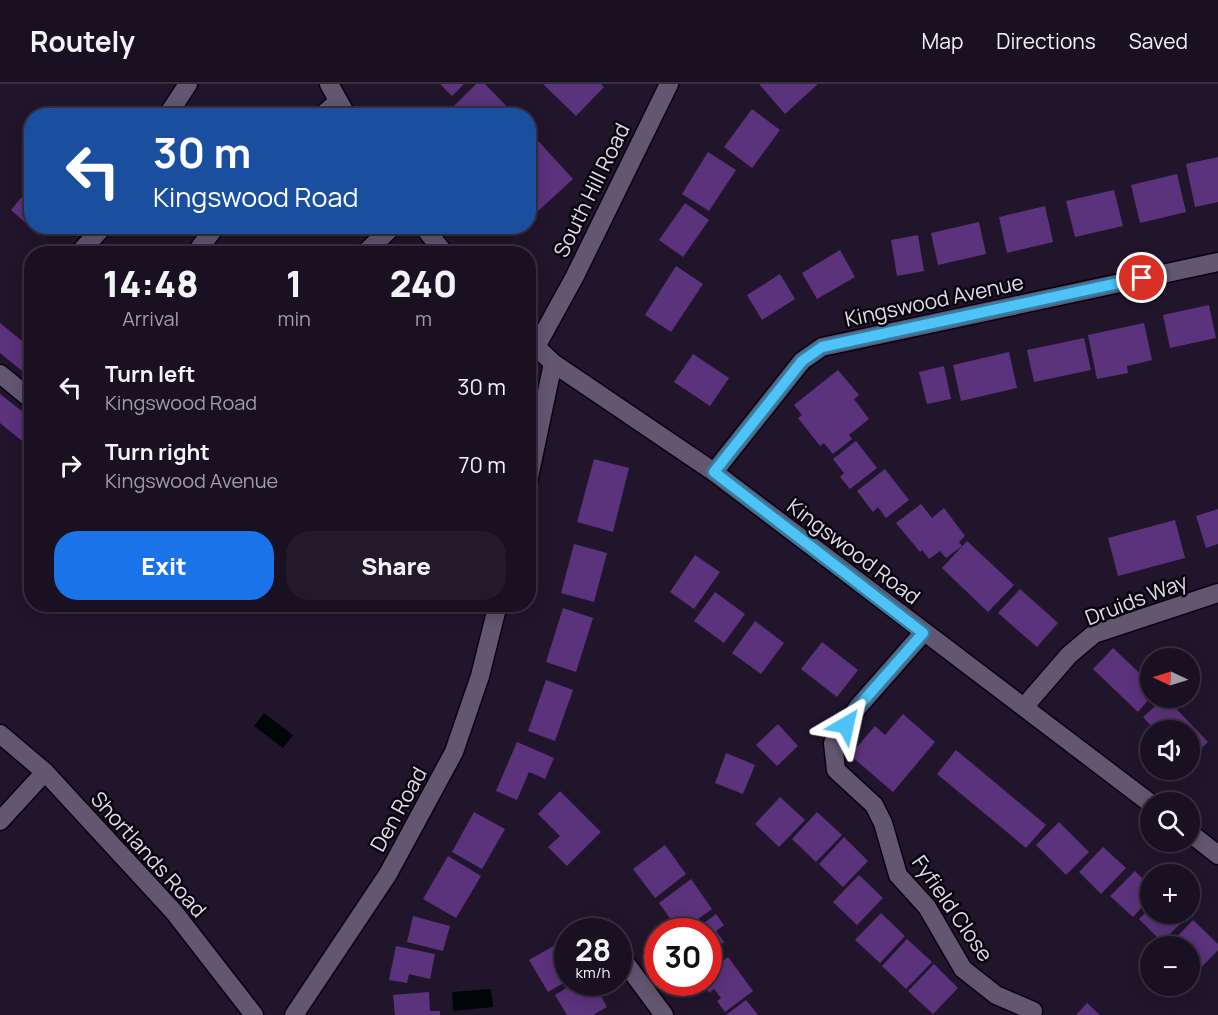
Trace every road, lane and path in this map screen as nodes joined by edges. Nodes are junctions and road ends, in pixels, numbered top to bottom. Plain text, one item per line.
1 (188, 84) edge
2 (329, 84) edge
3 (669, 84) edge
4 (172, 108) edge
5 (341, 108) edge
6 (97, 234) edge
7 (385, 234) edge
8 (429, 234) edge
9 (85, 246) edge
10 (372, 246) edge
11 (439, 246) edge
12 (1218, 262) edge
13 (536, 337) edge
14 (536, 347) edge
15 (553, 363) junction
16 (0, 374) edge
17 (24, 394) edge
18 (536, 445) edge
19 (714, 472) junction
20 (1218, 593) edge
21 (496, 612) edge
22 (923, 633) junction
23 (1024, 706) junction
24 (0, 734) edge
25 (45, 772) junction
26 (1140, 795) edge
27 (0, 822) edge
28 (1200, 841) edge
29 (1218, 855) edge
30 (632, 972) edge
31 (1032, 1011) dead end
32 (254, 1015) edge
33 (294, 1015) edge
34 (664, 1015) edge

1 - 4 street
2 - 5 street
3 - 13 street, South Hill Road
6 - 9 street
7 - 10 street
8 - 11 street
12 - 19 street, Kingswood Avenue
14 - 15 street, Kingswood Road
15 - 18 street
15 - 19 street, Kingswood Road
16 - 17 street
19 - 22 street, Kingswood Road
20 - 23 street, Druids Way
21 - 33 street, Den Road
22 - 23 street, Kingswood Road
22 - 31 street, Fyfield Close
23 - 26 street, Kingswood Road
24 - 25 street, Shortlands Road
25 - 27 street
25 - 32 street, Shortlands Road
28 - 29 street
30 - 34 street

